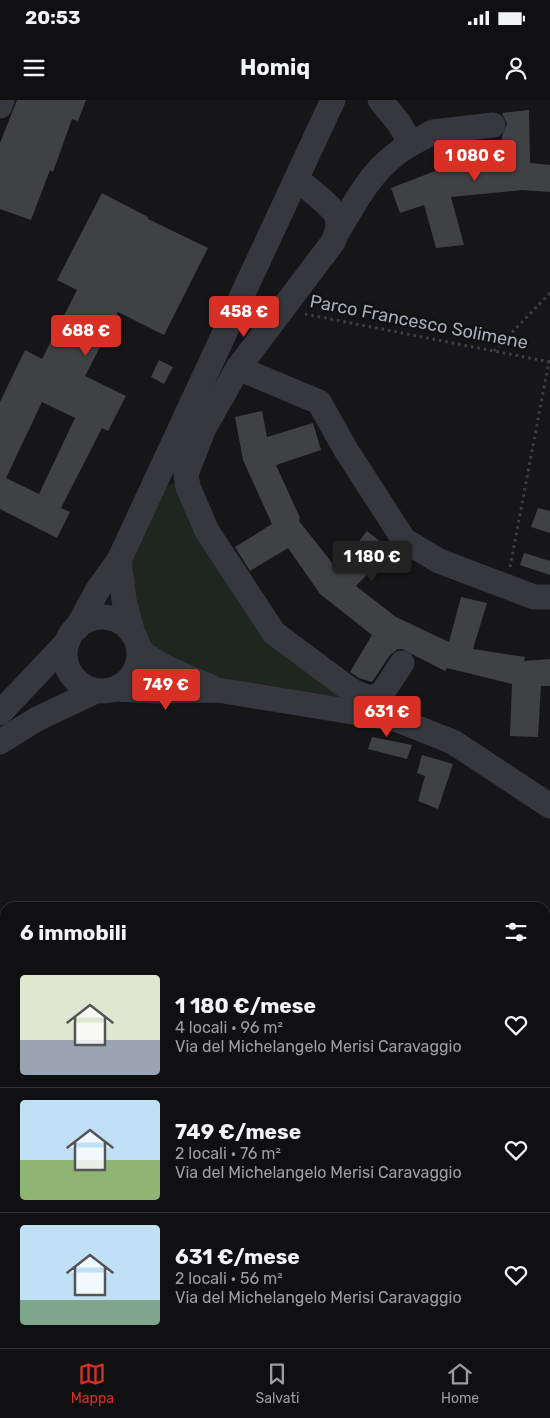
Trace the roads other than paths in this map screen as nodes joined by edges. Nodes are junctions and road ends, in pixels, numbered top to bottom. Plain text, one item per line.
1 (2, 100) edge
2 (333, 100) edge
3 (380, 100) edge
4 (0, 106) edge
5 (493, 125) dead end
6 (411, 144) junction
7 (297, 179) junction
8 (338, 231) junction
9 (238, 368) junction
10 (119, 560) junction
11 (550, 597) edge
12 (72, 634) junction
13 (136, 642) junction
14 (402, 663) dead end
15 (105, 690) junction
16 (218, 690) junction
17 (0, 713) edge
18 (0, 742) edge
19 (550, 806) edge

1 - 4 street
2 - 7 street
3 - 6 street
5 - 6 street
6 - 8 street
7 - 8 street
7 - 10 street
8 - 9 street
9 - 11 street
9 - 14 street
10 - 12 street
10 - 13 street
12 - 13 street
12 - 15 street
12 - 17 street
13 - 15 street
13 - 16 street
15 - 16 street
15 - 18 street
16 - 19 street

